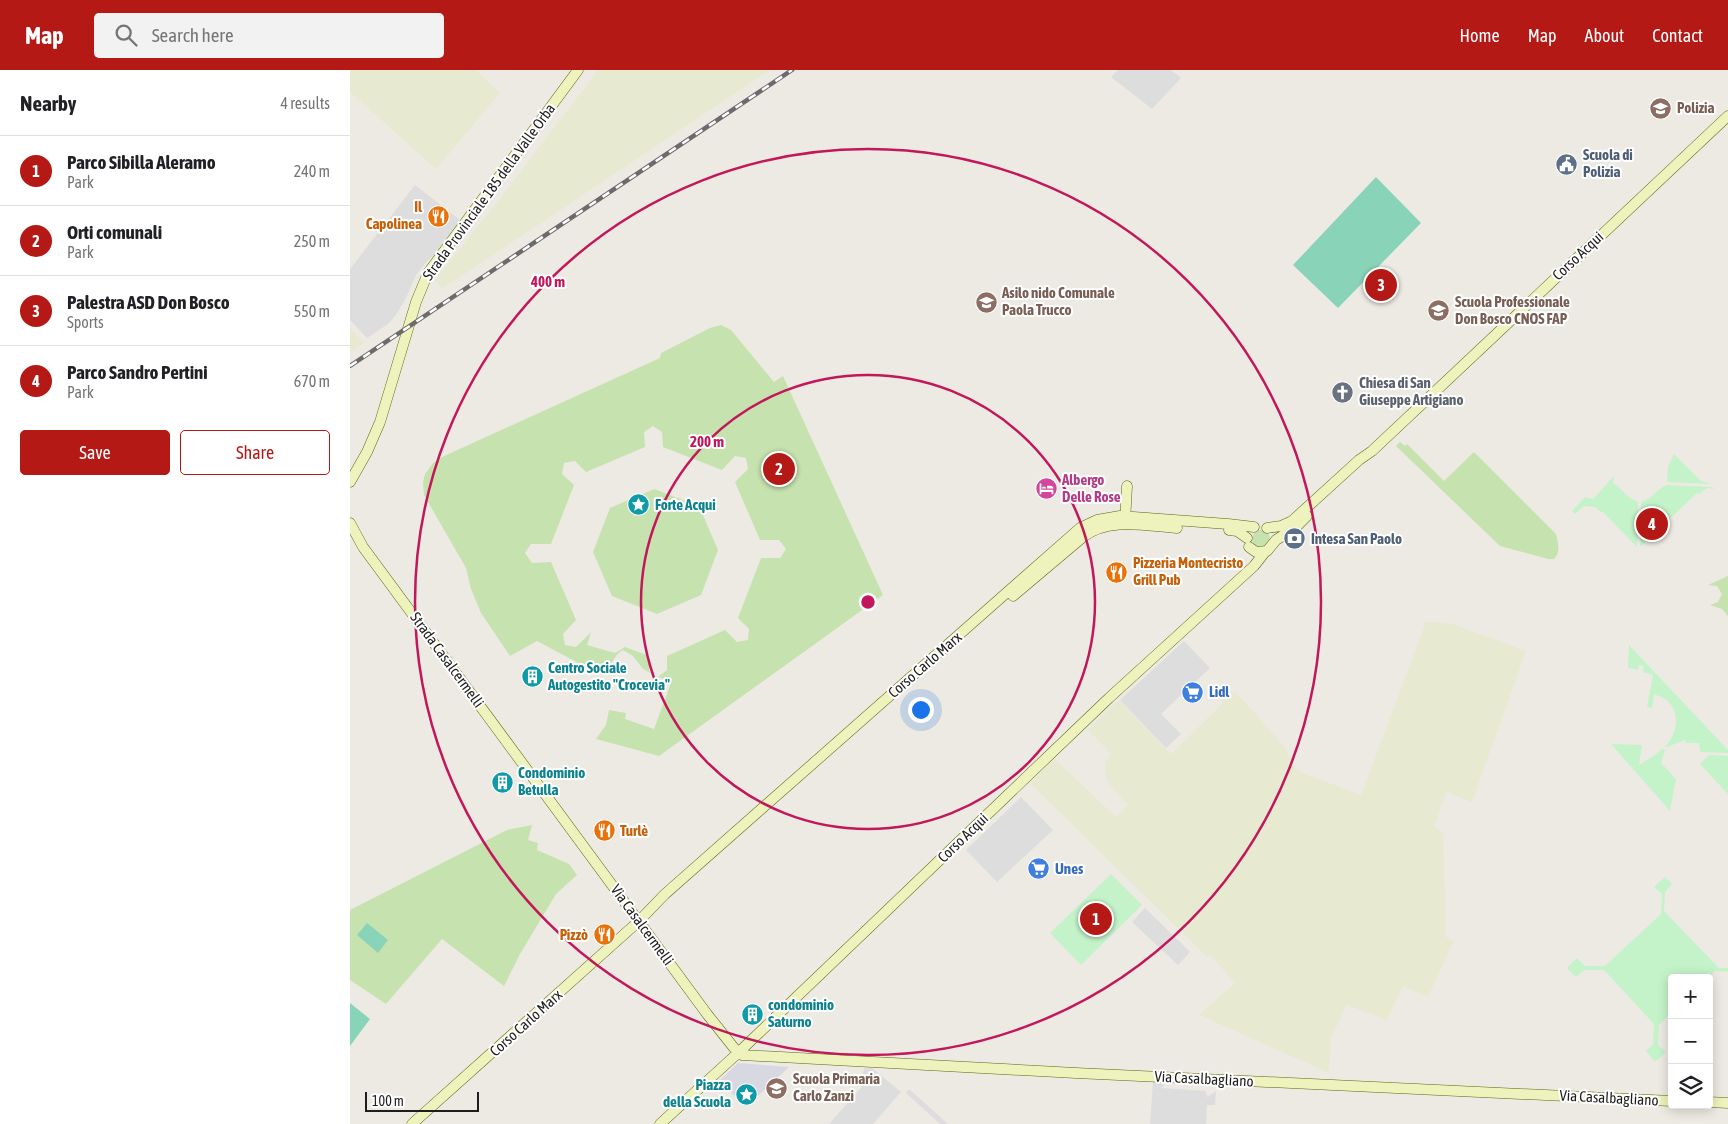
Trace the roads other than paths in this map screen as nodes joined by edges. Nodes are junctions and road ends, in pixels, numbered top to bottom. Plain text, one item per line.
1 (578, 70) edge
2 (1728, 116) edge
3 (1372, 451) junction
4 (350, 482) edge
5 (1127, 486) dead end
6 (1125, 520) junction
7 (350, 523) edge
8 (1254, 527) junction
9 (1267, 528) junction
10 (1248, 542) junction
11 (1269, 548) junction
12 (1242, 578) junction
13 (547, 796) joint
14 (639, 921) junction
15 (738, 1053) junction
16 (1668, 1100) edge
17 (1713, 1102) edge
18 (1728, 1103) edge
19 (412, 1124) edge
20 (660, 1124) edge

1 - 4 street, Strada Provinciale 185 della Valle Orba
2 - 3 street, Corso Acqui
3 - 9 street, Corso Acqui
3 - 11 street, Corso Acqui
5 - 6 street
6 - 8 street, Corso Carlo Marx
6 - 10 street, Corso Carlo Marx
6 - 14 street, Corso Carlo Marx
7 - 13 street, Strada Casalcermelli
8 - 9 street
8 - 10 street
9 - 11 street
10 - 11 street
10 - 12 street
11 - 12 street, Corso Acqui
12 - 15 street, Corso Acqui
13 - 14 street, Via Casalcermelli
14 - 15 street, Via Casalcermelli
14 - 19 street, Corso Carlo Marx
15 - 16 street, Via Casalbagliano
15 - 20 street, Corso Acqui
17 - 18 street

